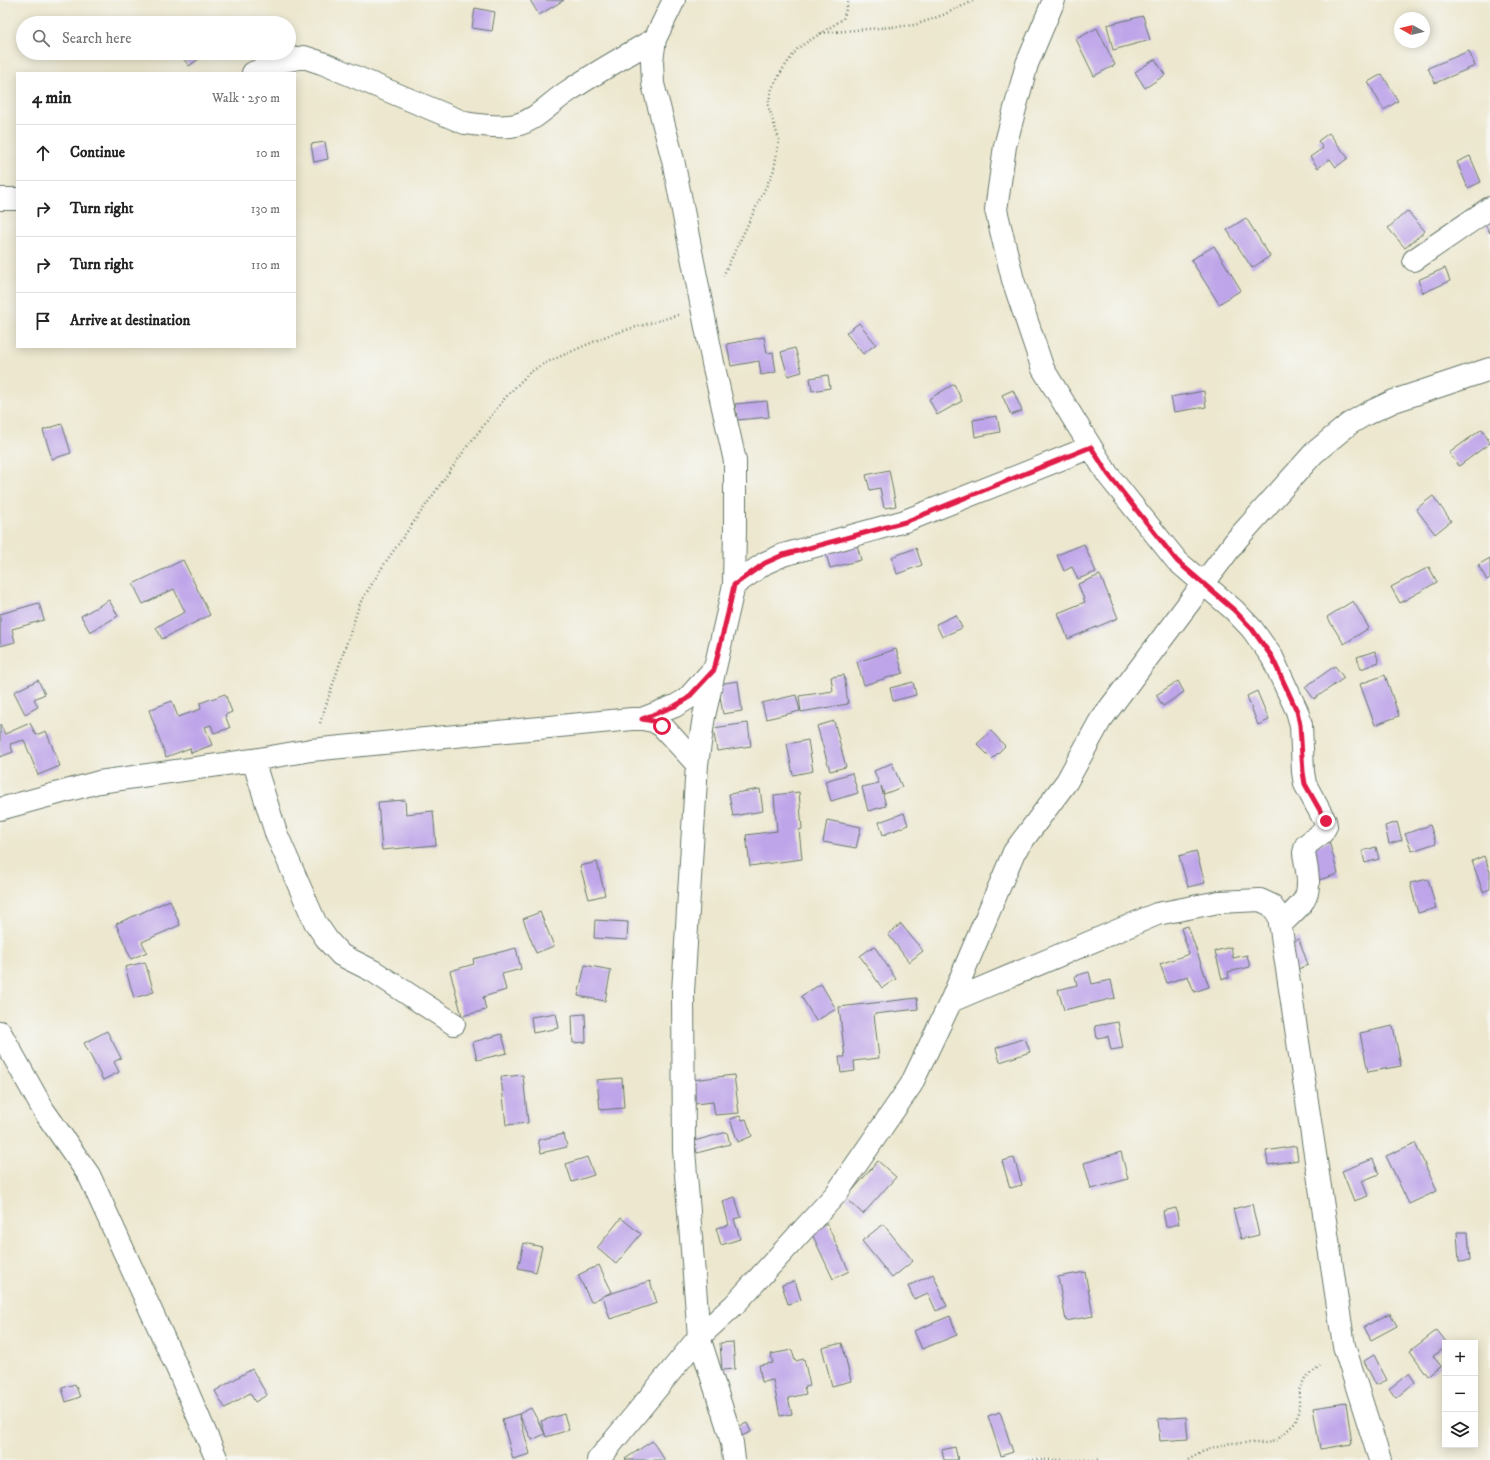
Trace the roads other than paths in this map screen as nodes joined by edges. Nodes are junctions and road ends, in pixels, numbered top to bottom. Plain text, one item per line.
1 (674, 0) edge
2 (1054, 0) edge
3 (655, 39) junction
4 (296, 59) edge
5 (289, 60) edge
6 (255, 72) edge
7 (0, 199) edge
8 (16, 199) edge
9 (1490, 208) edge
10 (1414, 260) dead end
11 (1490, 369) edge
12 (1091, 447) junction
13 (1204, 584) junction
14 (734, 585) junction
15 (714, 670) junction
16 (642, 719) junction
17 (253, 760) junction
18 (697, 764) junction
19 (0, 809) edge
20 (1280, 925) junction
21 (951, 1001) junction
22 (454, 1024) dead end
23 (0, 1032) edge
24 (699, 1337) junction
25 (217, 1460) edge
26 (598, 1460) edge
27 (734, 1460) edge
28 (1380, 1460) edge

1 - 3 street
2 - 12 street
3 - 4 street
3 - 14 street
5 - 6 street
7 - 8 street
9 - 10 street
11 - 13 street
12 - 13 street
12 - 14 street
13 - 20 street
13 - 21 street
14 - 15 street
15 - 16 street
15 - 18 street
16 - 17 street
16 - 18 street
17 - 19 street
17 - 22 street
18 - 24 street
20 - 21 street
20 - 28 street
21 - 24 street
23 - 25 street
24 - 26 street
24 - 27 street

